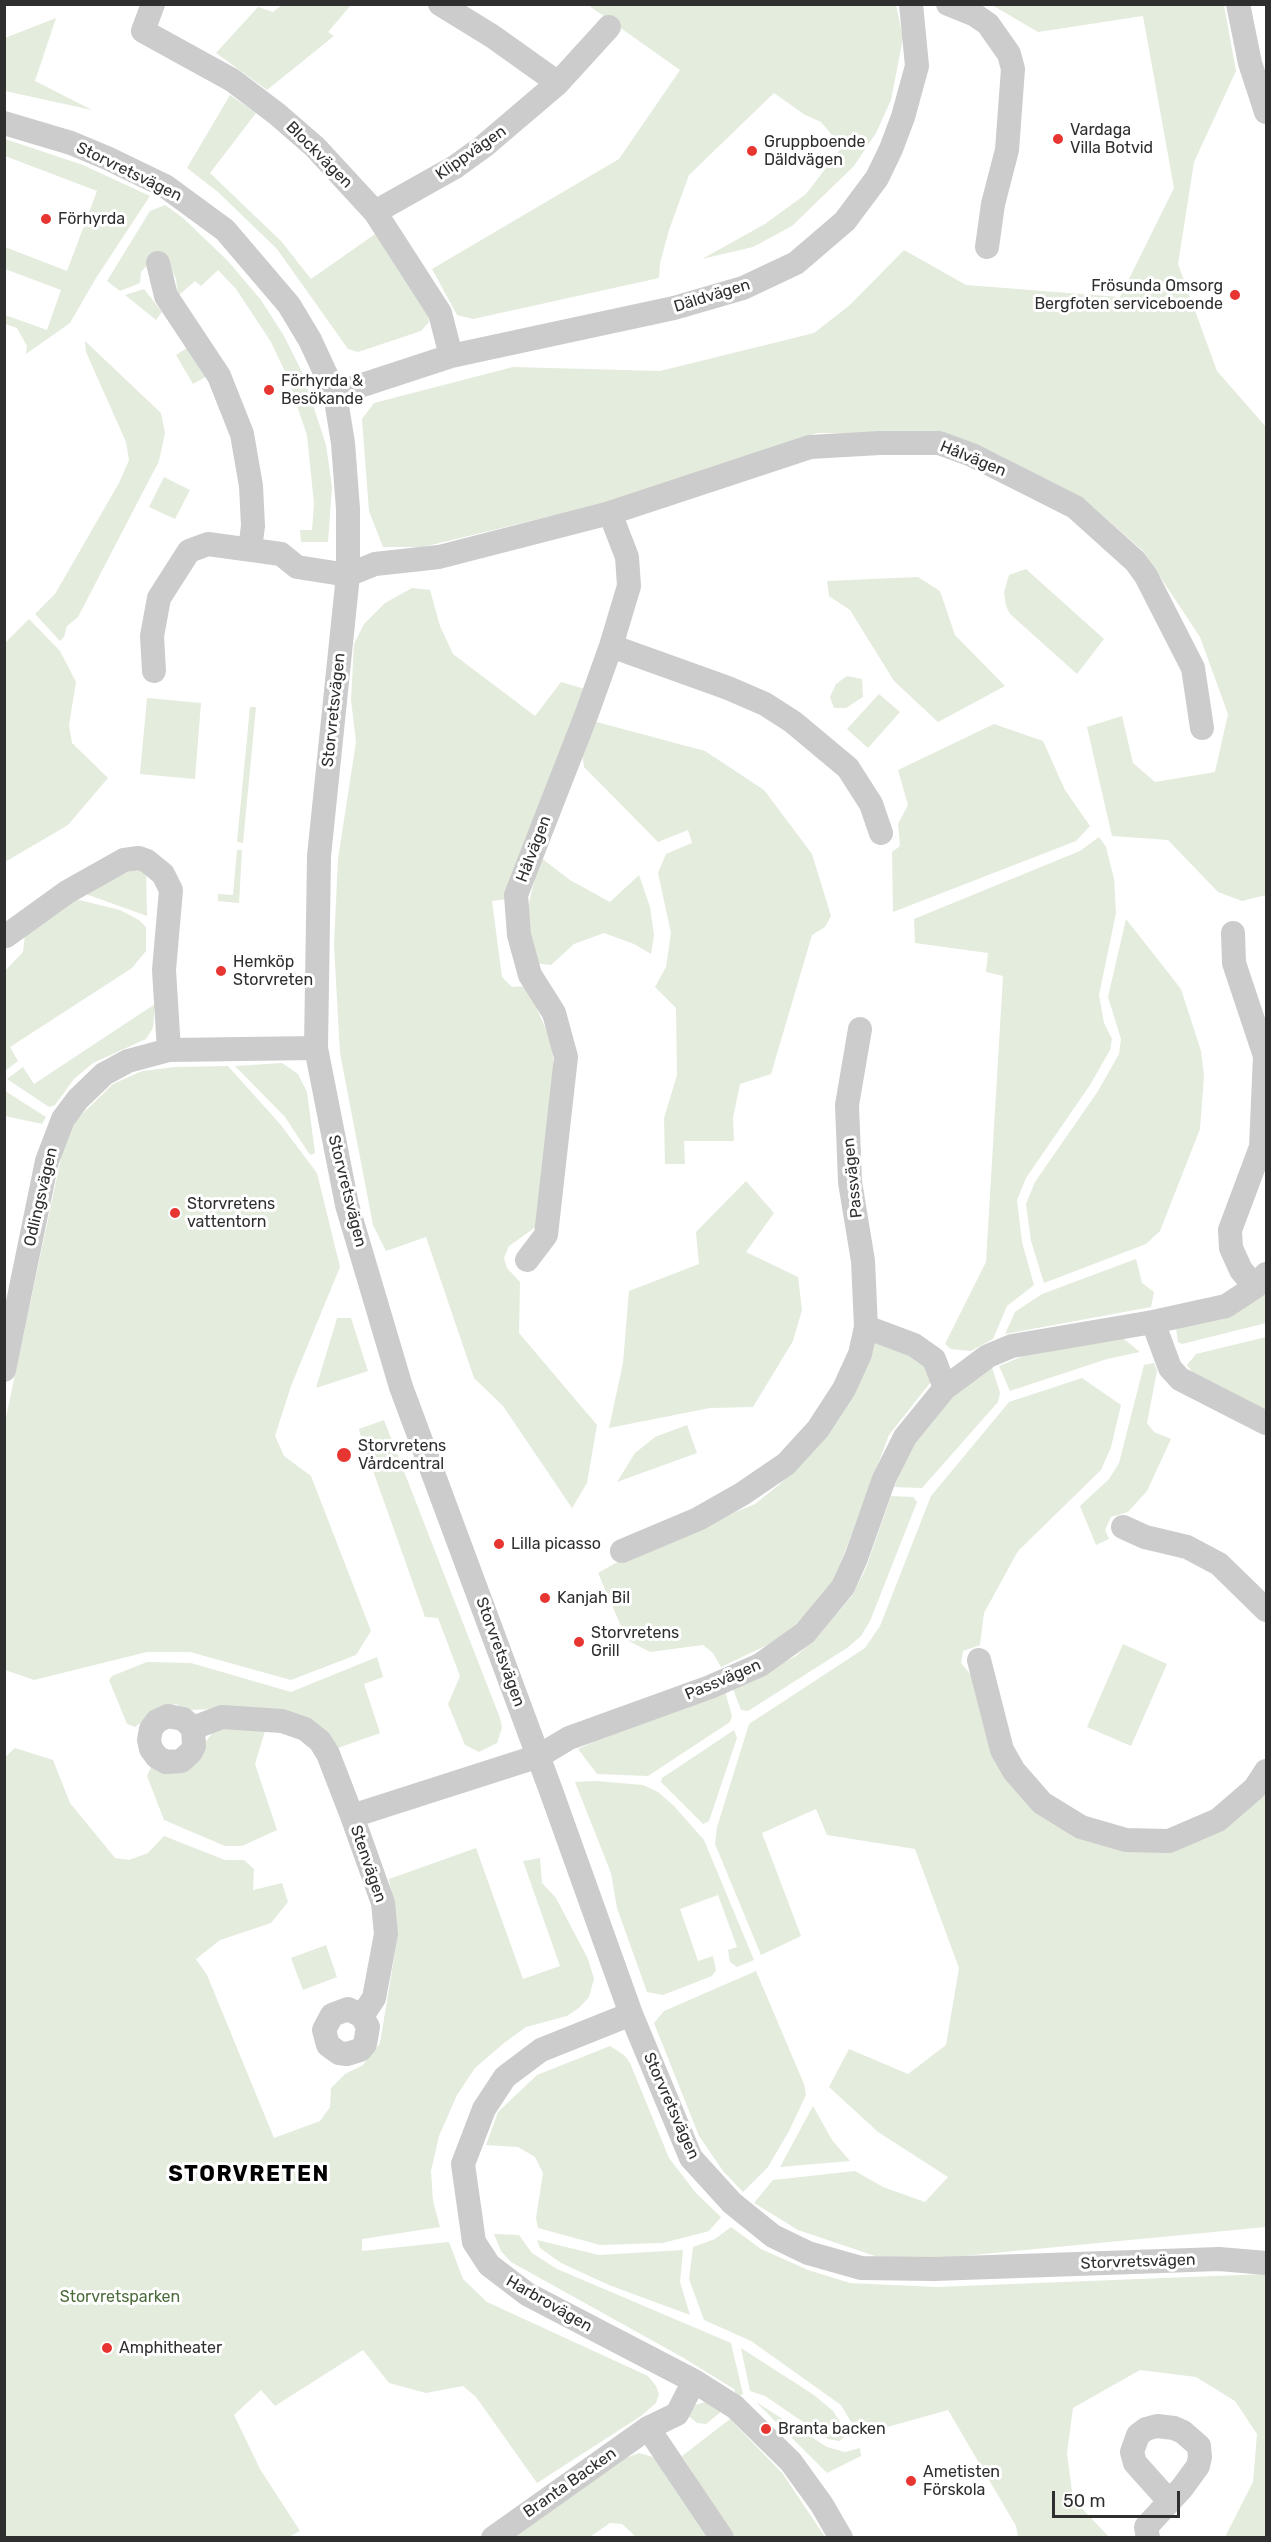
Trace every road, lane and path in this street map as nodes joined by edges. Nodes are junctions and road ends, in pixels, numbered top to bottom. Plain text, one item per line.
1 (153, 4) edge
2 (440, 4) edge
3 (911, 4) edge
4 (948, 4) edge
5 (1238, 4) edge
6 (609, 27) dead end
7 (558, 83) junction
8 (1266, 112) edge
9 (4, 123) edge
10 (375, 212) junction
11 (987, 247) dead end
12 (158, 264) dead end
13 (451, 356) junction
14 (335, 394) junction
15 (610, 513) junction
16 (250, 549) junction
17 (348, 575) junction
18 (611, 646) junction
19 (154, 671) dead end
20 (1202, 728) dead end
21 (881, 833) dead end
22 (1233, 933) dead end
23 (6, 936) dead end
24 (860, 1029) dead end
25 (316, 1048) junction
26 (169, 1050) junction
27 (527, 1260) dead end
28 (1261, 1280) edge
29 (1153, 1322) junction
30 (866, 1328) junction
31 (4, 1370) edge
32 (945, 1388) junction
33 (1266, 1423) edge
34 (1123, 1527) dead end
35 (622, 1551) dead end
36 (1266, 1610) edge
37 (979, 1660) dead end
38 (193, 1728) dead end
39 (539, 1756) junction
40 (1266, 1771) edge
41 (352, 1816) junction
42 (631, 2014) junction
43 (362, 2016) dead end
44 (1266, 2249) edge
45 (1219, 2259) junction
46 (1266, 2263) edge
47 (694, 2381) junction
48 (648, 2428) junction
49 (1169, 2501) dead end
50 (493, 2538) edge
51 (722, 2538) edge
52 (840, 2538) edge
53 (1148, 2538) edge

1 - 10 street, Blockvägen
2 - 7 street
3 - 13 street, Däldvägen
4 - 11 street
5 - 8 street
6 - 7 street, Klippvägen
7 - 10 street, Klippvägen
9 - 14 street, Storvretsvägen
10 - 13 street, Blockvägen
12 - 16 street
13 - 14 street, Däldvägen
14 - 17 street, Storvretsvägen
15 - 17 street, Hålvägen
15 - 18 street, Hålvägen
15 - 20 street, Hålvägen
16 - 17 street
16 - 19 street
17 - 25 street, Storvretsvägen
18 - 21 street
18 - 27 street, Hålvägen
22 - 28 street, Passvägen
23 - 26 street
24 - 30 street, Passvägen
25 - 26 street, Odlingsvägen
25 - 39 street, Storvretsvägen
26 - 31 street, Odlingsvägen
28 - 29 street, Passvägen
29 - 32 street, Passvägen
29 - 33 street
30 - 32 street
30 - 35 street, Passvägen
32 - 39 street, Passvägen
34 - 36 street
37 - 40 street
38 - 41 street, Stenvägen
39 - 41 street, Stenvägen
39 - 42 street, Storvretsvägen
41 - 43 street, Stenvägen
42 - 45 street, Storvretsvägen
42 - 47 street, Harbrovägen
44 - 45 street, Storvretsvägen
45 - 46 street, Storvretsvägen
47 - 48 street, Branta Backen
47 - 52 street, Harbrovägen
48 - 50 street, Branta Backen
48 - 51 street
49 - 53 street

